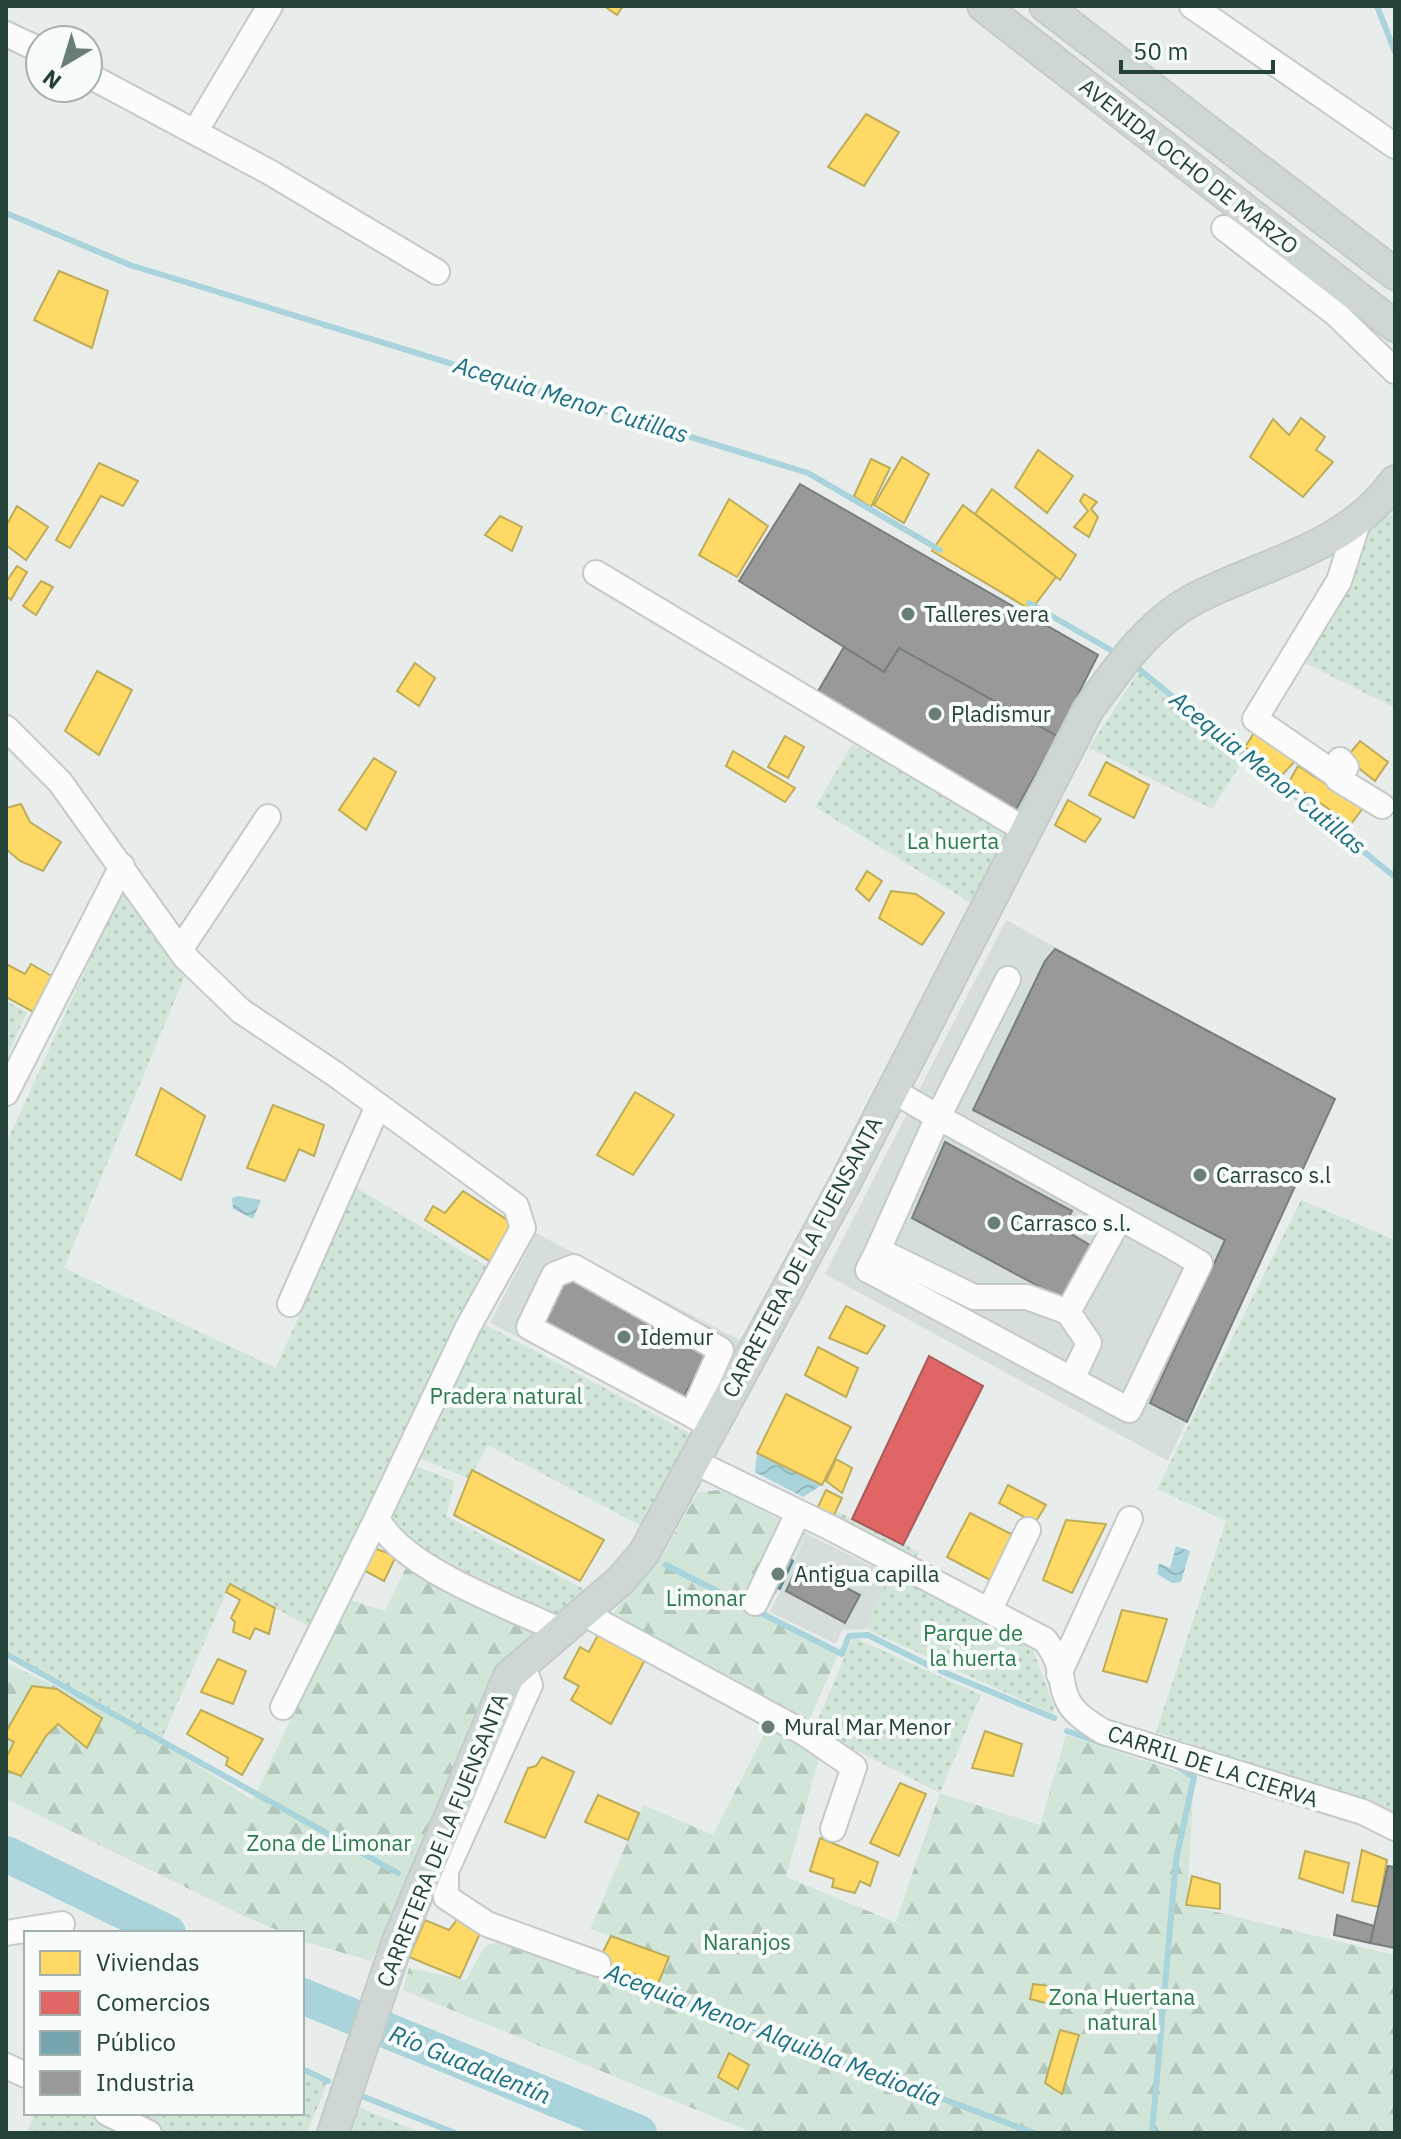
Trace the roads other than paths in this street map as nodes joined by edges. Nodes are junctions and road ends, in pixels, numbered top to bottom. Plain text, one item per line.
1 (270, 6) edge
2 (983, 6) edge
3 (1045, 6) edge
4 (1192, 6) edge
5 (104, 84) edge
6 (195, 132) junction
7 (1395, 146) edge
8 (1224, 228) dead end
9 (437, 272) dead end
10 (1395, 274) edge
11 (1395, 326) edge
12 (1395, 371) edge
13 (1395, 481) edge
14 (1360, 516) junction
15 (596, 573) dead end
16 (6, 728) edge
17 (1382, 806) dead end
18 (268, 817) dead end
19 (1025, 830) junction
20 (122, 866) junction
21 (180, 950) junction
22 (1008, 979) dead end
23 (892, 1090) junction
24 (6, 1093) edge
25 (378, 1106) junction
26 (938, 1117) junction
27 (878, 1250) junction
28 (290, 1304) dead end
29 (1068, 1312) junction
30 (1072, 1379) junction
31 (701, 1420) junction
32 (693, 1461) junction
33 (798, 1513) junction
34 (377, 1518) junction
35 (1130, 1519) dead end
36 (1028, 1530) dead end
37 (755, 1603) dead end
38 (990, 1609) junction
39 (572, 1622) junction
40 (522, 1663) junction
41 (1059, 1674) junction
42 (283, 1707) dead end
43 (1395, 1828) edge
44 (833, 1829) dead end
45 (62, 1924) dead end
46 (6, 1933) edge
47 (598, 1964) dead end
48 (111, 2115) edge
49 (149, 2133) edge
50 (333, 2133) edge

1 - 6 street
2 - 11 main road, AVENIDA OCHO DE MARZO
3 - 10 main road, AVENIDA OCHO DE MARZO
4 - 7 street
5 - 6 street
6 - 9 street
8 - 12 street
13 - 14 main road, CARRETERA DE LA FUENSANTA
14 - 17 street
14 - 19 main road, CARRETERA DE LA FUENSANTA
15 - 19 street
16 - 20 street
18 - 21 street
19 - 23 main road, CARRETERA DE LA FUENSANTA
20 - 21 street
20 - 24 street
21 - 25 street
22 - 26 street
23 - 26 street
23 - 31 main road, CARRETERA DE LA FUENSANTA
25 - 28 street
25 - 34 street
26 - 27 street
26 - 29 street
26 - 30 street
27 - 29 street
27 - 30 street
29 - 30 street
31 - 31 street
31 - 32 main road, CARRETERA DE LA FUENSANTA
32 - 33 street, CARRIL DE LA CIERVA
32 - 39 main road, CARRETERA DE LA FUENSANTA
33 - 37 street
33 - 38 street, CARRIL DE LA CIERVA
34 - 39 street
34 - 42 street
35 - 41 street
36 - 38 street
38 - 41 street, CARRIL DE LA CIERVA
39 - 40 main road, CARRETERA DE LA FUENSANTA
39 - 44 street
40 - 47 street
40 - 50 main road, CARRETERA DE LA FUENSANTA
41 - 43 street, CARRIL DE LA CIERVA
45 - 46 street
48 - 49 street

